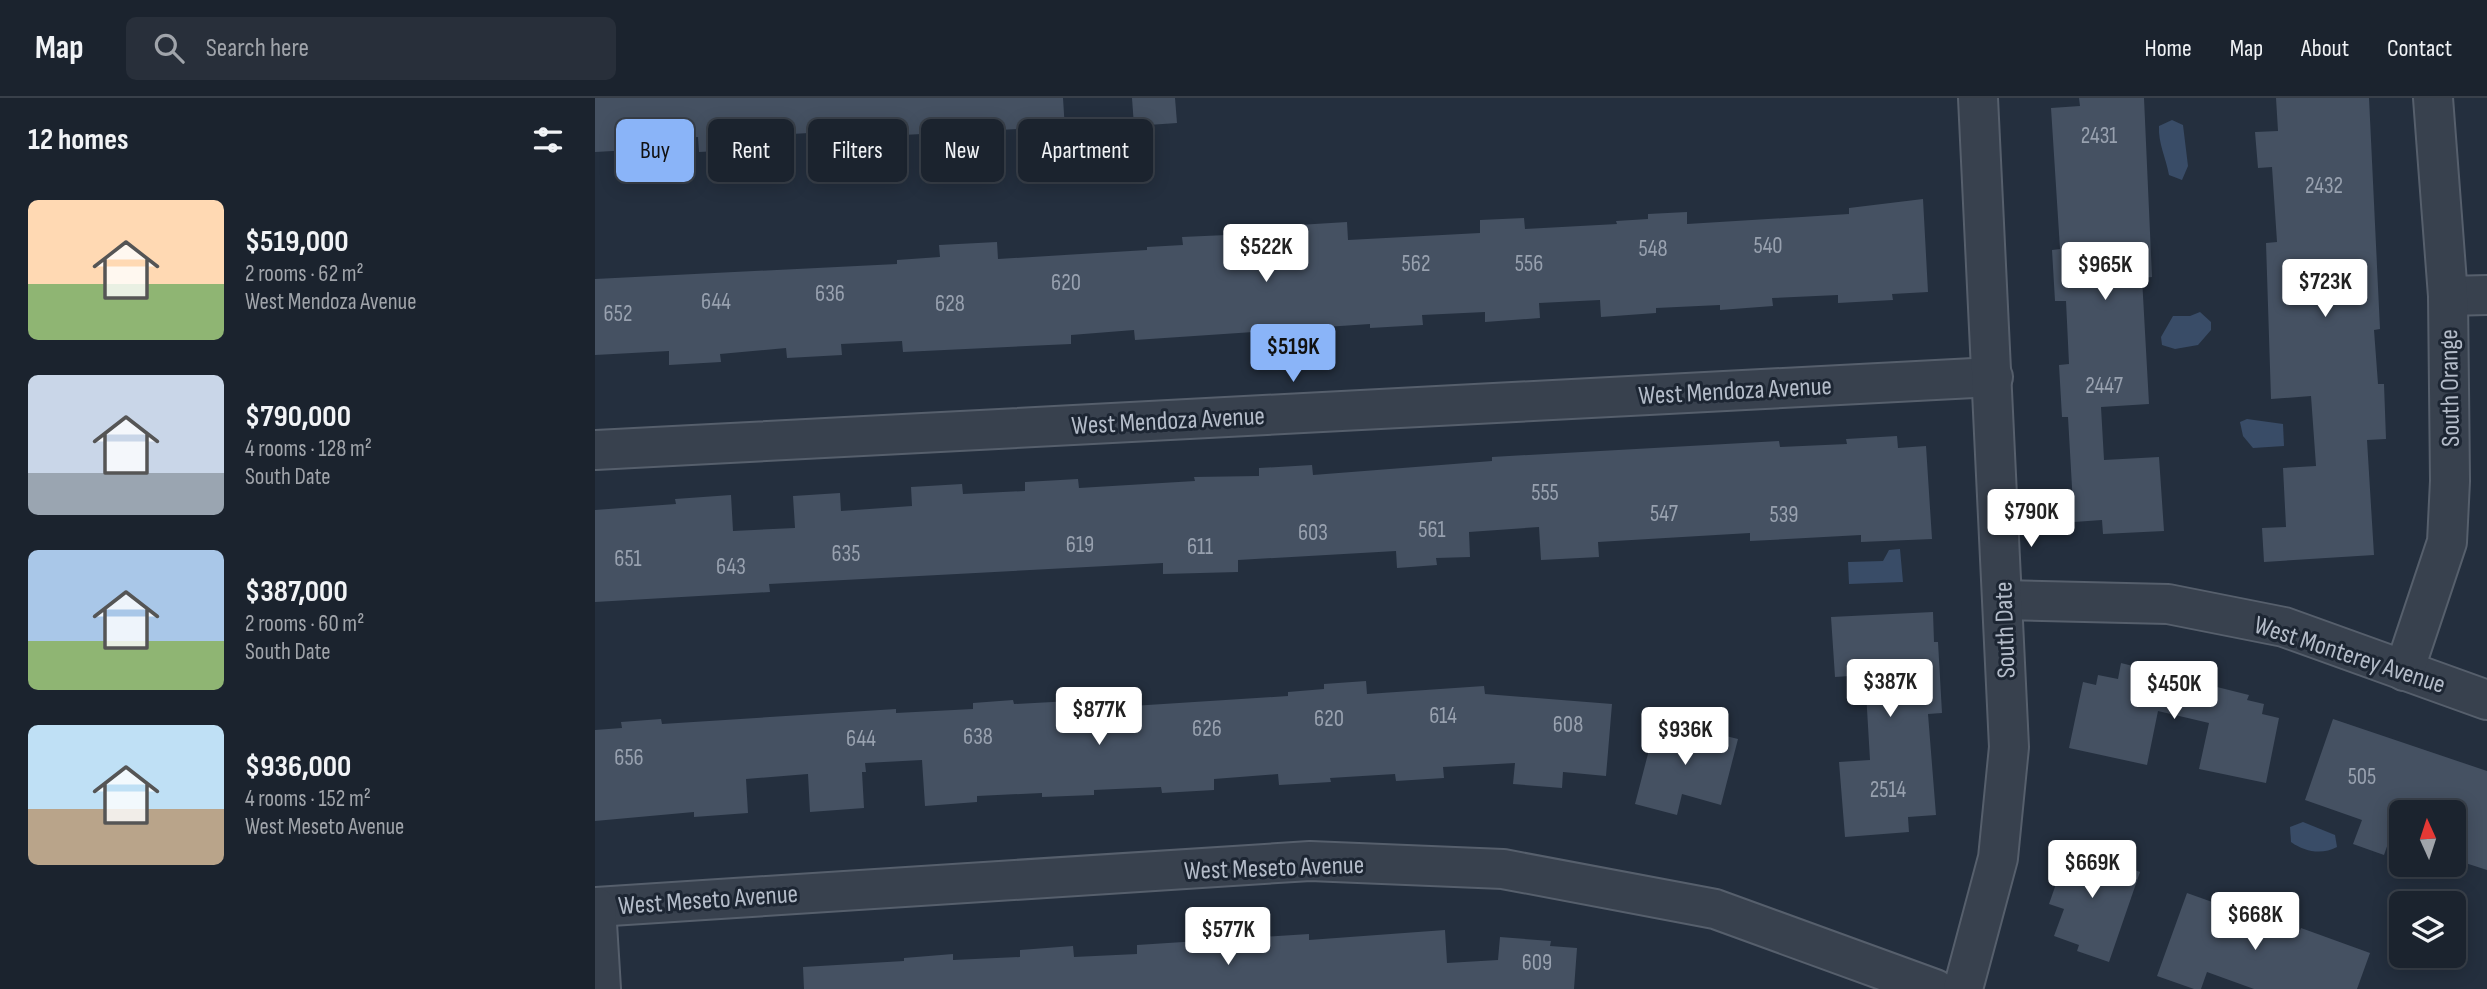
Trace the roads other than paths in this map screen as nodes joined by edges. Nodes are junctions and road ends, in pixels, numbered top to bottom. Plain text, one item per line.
1 (1978, 98) edge
2 (2433, 98) edge
3 (2487, 295) edge
4 (2448, 296) junction
5 (1993, 377) junction
6 (595, 450) edge
7 (2003, 600) junction
8 (2404, 671) junction
9 (2487, 700) edge
10 (596, 907) edge
11 (601, 989) edge
12 (1935, 989) edge
13 (1963, 989) edge

1 - 5 street, South Date
2 - 4 street, South Orange
3 - 4 street
4 - 8 street, South Orange
5 - 6 street, West Mendoza Avenue
5 - 7 street, South Date
7 - 8 street, West Monterey Avenue
7 - 13 street, South Date
8 - 9 street, West Monterey Avenue
10 - 11 street
10 - 12 street, West Meseto Avenue

